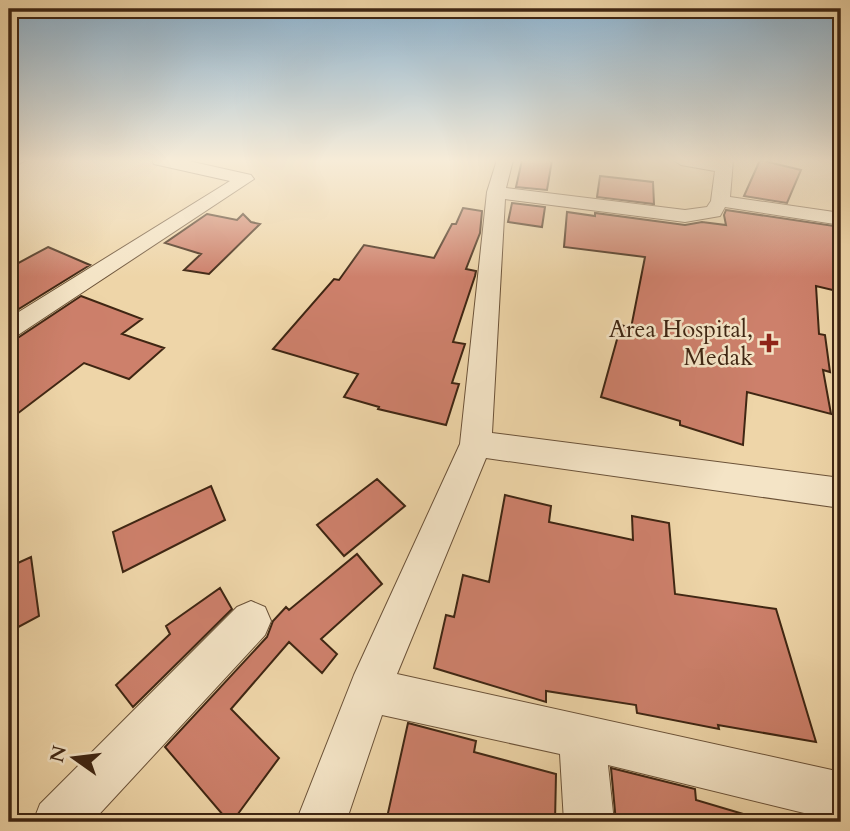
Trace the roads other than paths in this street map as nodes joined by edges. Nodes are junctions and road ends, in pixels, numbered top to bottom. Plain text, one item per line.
1 (214, 199) edge
2 (499, 199) edge
3 (606, 199) edge
4 (720, 201) joint
5 (841, 212) edge
6 (9, 329) edge
7 (475, 444) junction
8 (841, 493) edge
9 (251, 621) dead end
10 (369, 690) junction
11 (583, 736) junction
12 (841, 797) edge
13 (58, 822) edge
14 (321, 822) edge
15 (589, 822) edge

1 - 6 street
2 - 7 street
3 - 4 street
4 - 5 street
7 - 8 street
7 - 10 street
9 - 13 street
10 - 11 street
10 - 14 street
11 - 12 street
11 - 15 street

